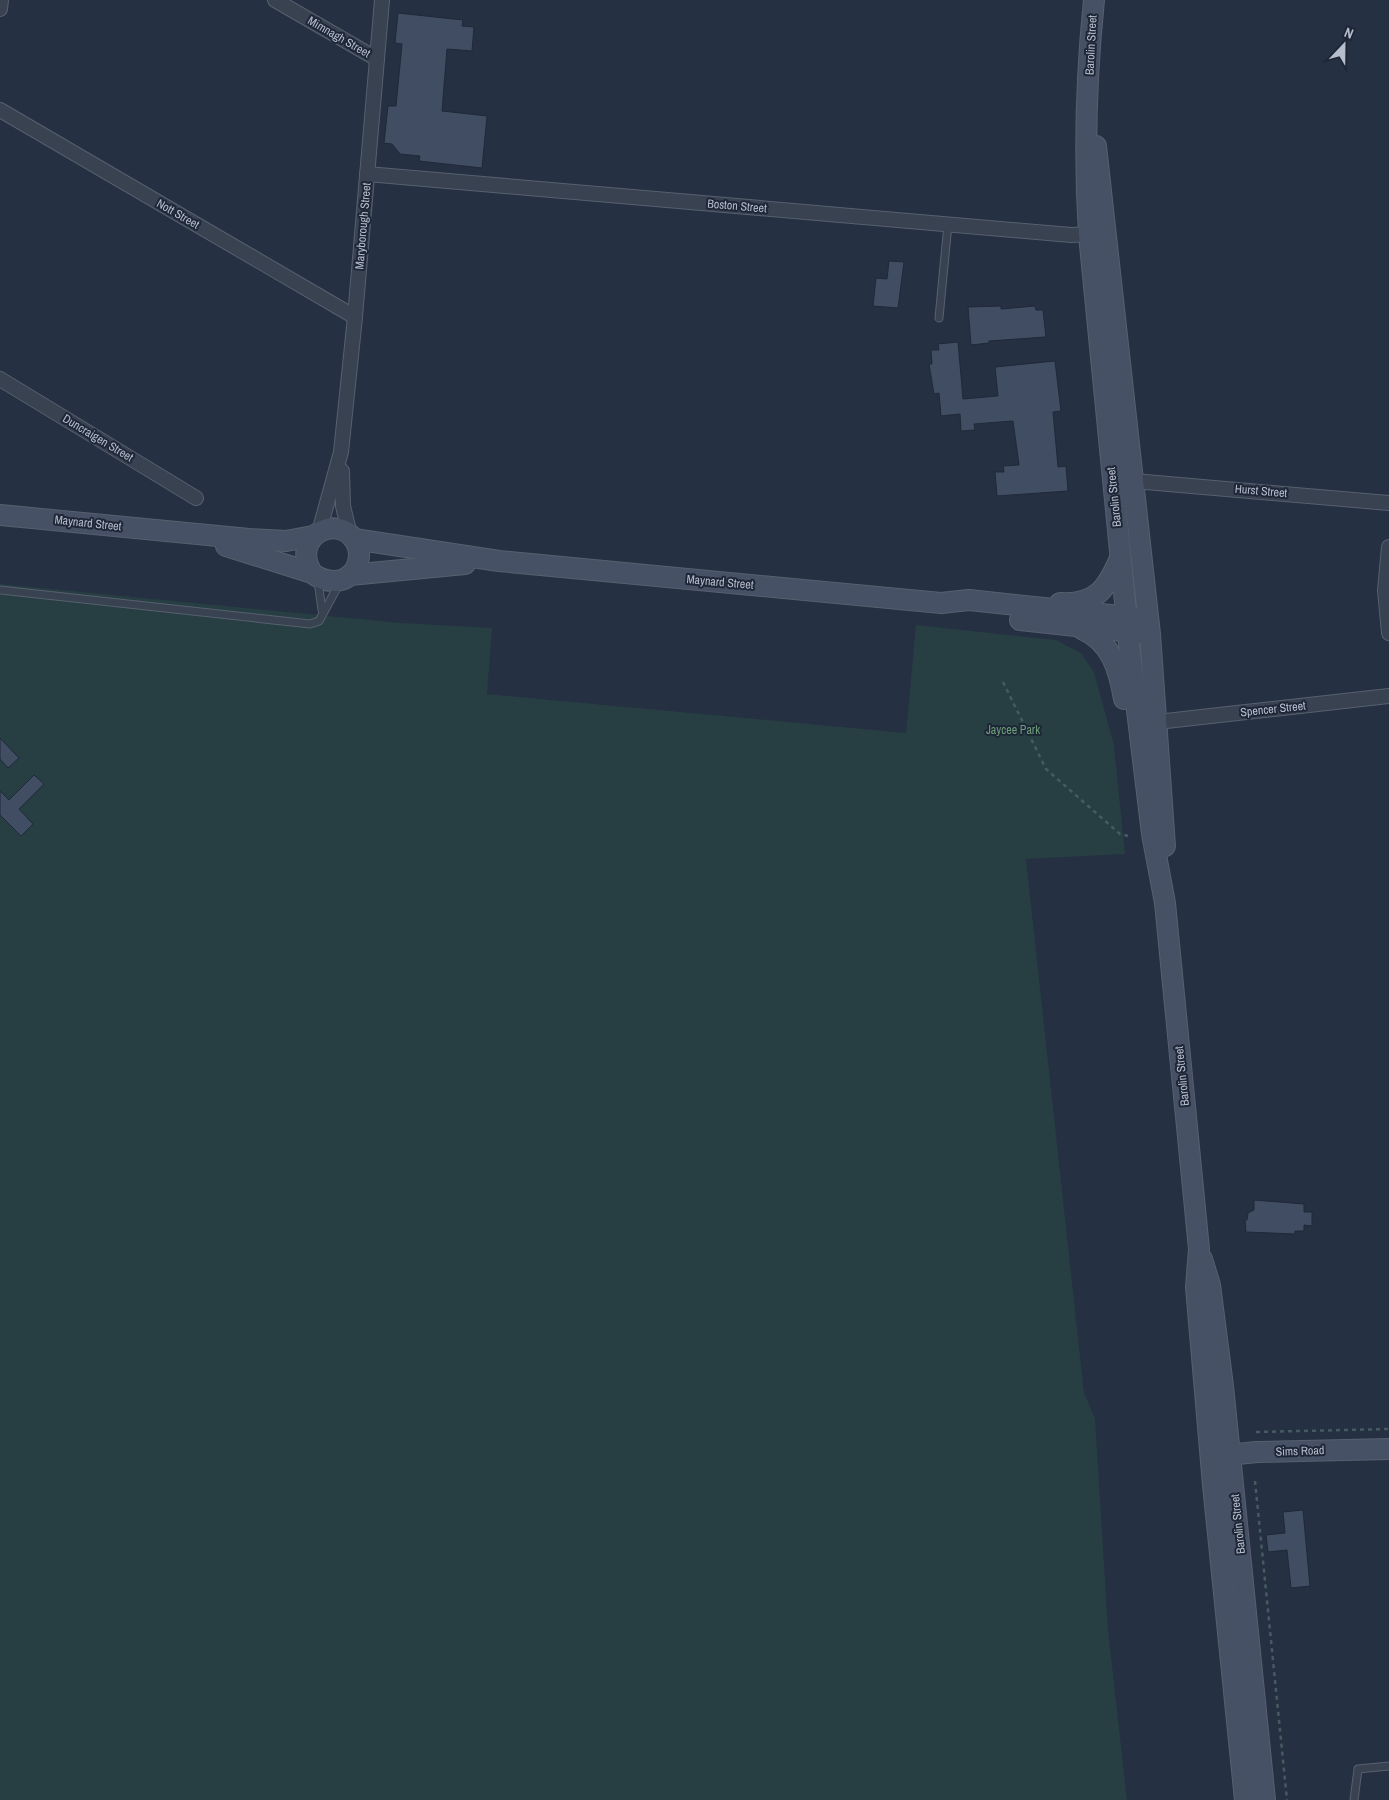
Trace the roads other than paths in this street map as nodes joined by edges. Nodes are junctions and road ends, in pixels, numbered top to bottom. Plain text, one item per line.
1 (1, 0) edge
2 (275, 0) edge
3 (382, 0) edge
4 (1094, 0) edge
5 (0, 9) edge
6 (377, 59) junction
7 (0, 110) edge
8 (367, 174) junction
9 (948, 224) junction
10 (1098, 234) junction
11 (355, 317) junction
12 (939, 318) dead end
13 (0, 379) edge
14 (341, 452) junction
15 (1134, 481) junction
16 (196, 498) dead end
17 (1389, 503) edge
18 (0, 515) edge
19 (175, 533) junction
20 (316, 534) junction
21 (352, 537) junction
22 (1389, 547) edge
23 (1120, 558) junction
24 (499, 561) junction
25 (315, 575) junction
26 (346, 578) junction
27 (0, 590) edge
28 (941, 603) junction
29 (1013, 605) junction
30 (322, 610) junction
31 (1127, 625) junction
32 (1149, 626) junction
33 (1079, 628) junction
34 (1389, 633) edge
35 (1389, 696) edge
36 (1158, 722) junction
37 (1147, 798) junction
38 (1165, 903) junction
39 (1199, 1250) junction
40 (1389, 1449) edge
41 (1231, 1455) junction
42 (1210, 1456) junction
43 (1389, 1766) edge
44 (1245, 1800) edge
45 (1265, 1800) edge
46 (1354, 1800) edge

1 - 5 street
2 - 6 street, Mimnagh Street
3 - 6 street, Maryborough Street
4 - 10 main road, Barolin Street
6 - 8 street, Maryborough Street
7 - 11 street, Nott Street
8 - 9 street, Boston Street
8 - 11 street, Maryborough Street
9 - 10 street, Boston Street
9 - 12 lane
10 - 15 main road, Barolin Street
10 - 23 main road, Barolin Street
11 - 14 street, Maryborough Street
13 - 16 street, Duncraigen Street
14 - 20 street, Maryborough Street
14 - 21 street, Maryborough Street
15 - 17 street, Hurst Street
15 - 32 main road, Barolin Street
18 - 19 main road, Maynard Street
19 - 20 main road, Maynard Street
19 - 25 main road, Maynard Street
20 - 21 main road
20 - 25 main road
21 - 24 main road, Maynard Street
21 - 26 main road
22 - 34 street
23 - 29 main road
23 - 31 main road, Barolin Street
24 - 26 main road, Maynard Street
24 - 28 main road, Maynard Street
25 - 26 main road
25 - 30 lane
26 - 30 lane
27 - 30 lane
28 - 29 main road, Maynard Street
28 - 33 main road, Maynard Street
29 - 31 main road, Maynard Street
31 - 32 main road, Maynard Street
31 - 33 main road, Maynard Street
31 - 37 main road, Barolin Street
32 - 36 main road, Barolin Street
33 - 37 main road
35 - 36 street, Spencer Street
36 - 38 main road, Barolin Street
37 - 38 main road, Barolin Street
38 - 39 main road, Barolin Street
39 - 41 main road, Barolin Street
39 - 42 main road, Barolin Street
40 - 41 main road, Sims Road
41 - 42 main road, Sims Road
41 - 45 main road, Barolin Street
42 - 44 main road, Barolin Street
43 - 46 lane

